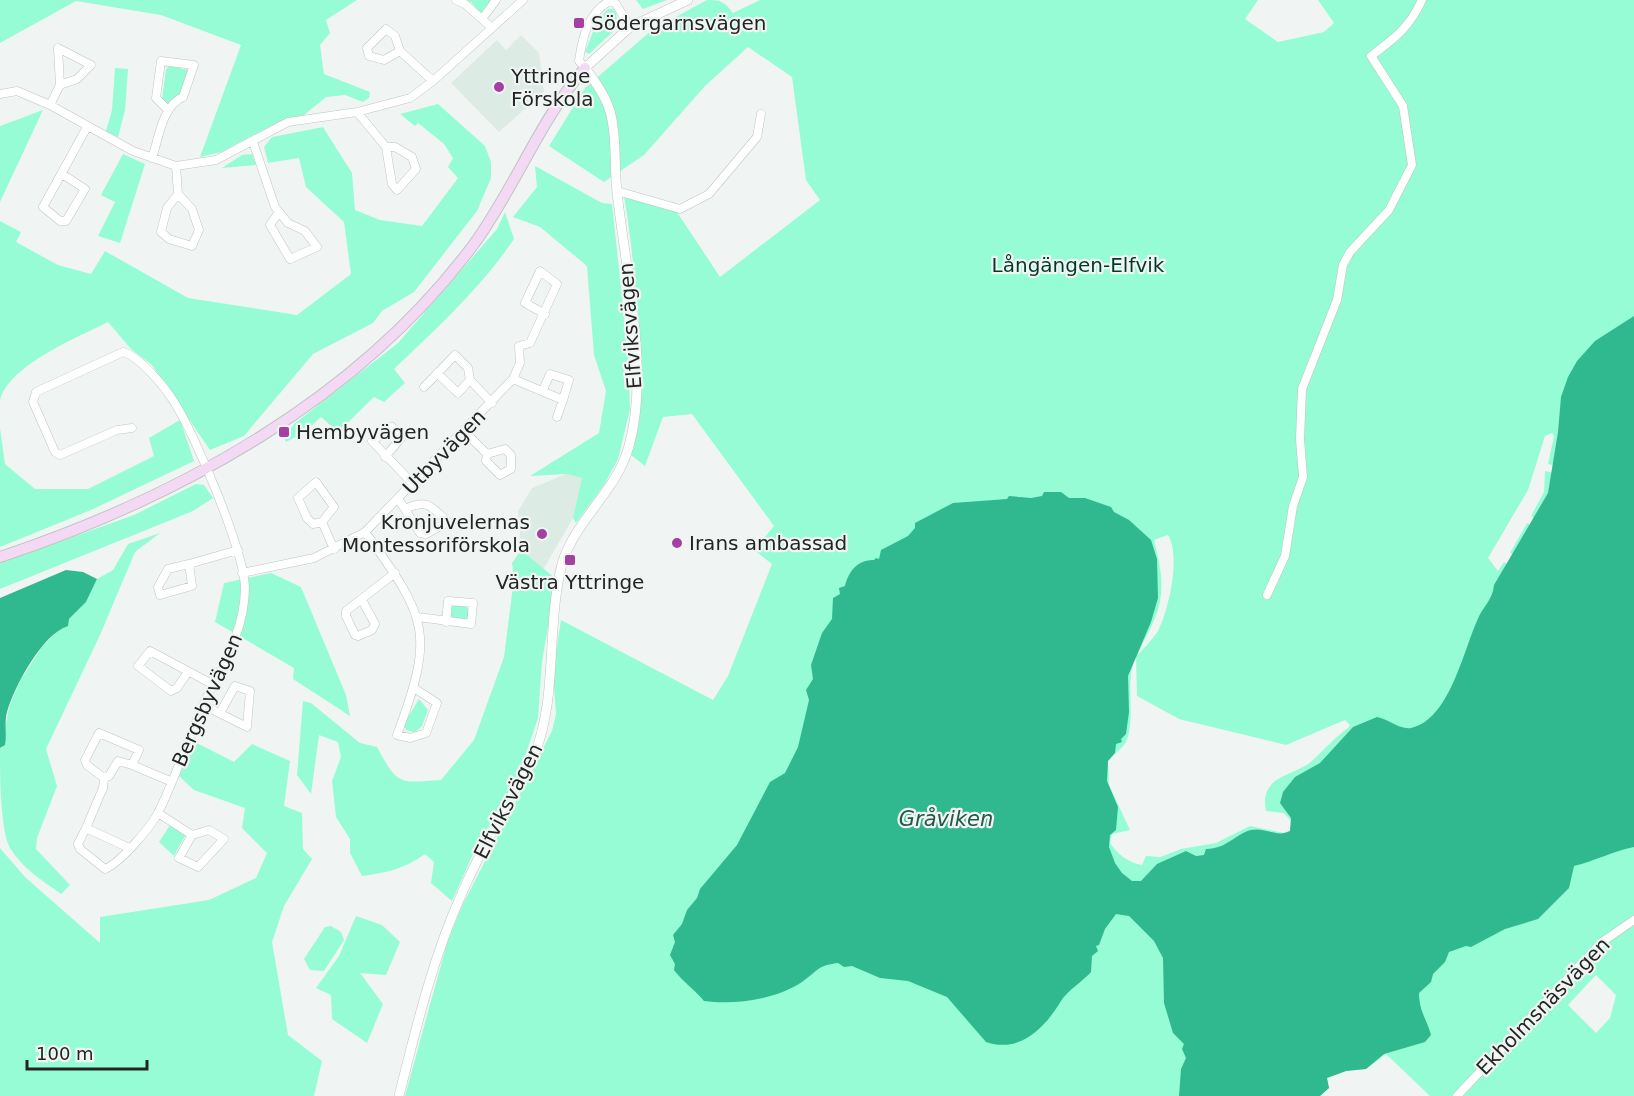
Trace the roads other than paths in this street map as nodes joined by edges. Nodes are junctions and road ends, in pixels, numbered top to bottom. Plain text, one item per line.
1 (456, 0) edge
2 (496, 0) edge
3 (523, 0) edge
4 (688, 0) edge
5 (1422, 0) edge
6 (610, 1) edge
7 (483, 19) junction
8 (630, 27) junction
9 (492, 28) junction
10 (400, 51) junction
11 (585, 68) junction
12 (433, 81) junction
13 (60, 85) junction
14 (0, 94) edge
15 (50, 105) junction
16 (168, 110) junction
17 (357, 112) junction
18 (761, 114) dead end
19 (87, 127) junction
20 (253, 142) junction
21 (386, 147) junction
22 (152, 158) junction
23 (176, 166) junction
24 (62, 174) junction
25 (617, 191) junction
26 (178, 194) junction
27 (279, 212) junction
28 (545, 314) junction
29 (437, 374) junction
30 (513, 379) junction
31 (470, 380) junction
32 (424, 387) dead end
33 (543, 390) junction
34 (563, 400) junction
35 (492, 403) junction
36 (557, 417) dead end
37 (132, 428) dead end
38 (464, 431) junction
39 (487, 454) dead end
40 (385, 457) dead end
41 (206, 468) junction
42 (414, 484) junction
43 (399, 500) junction
44 (405, 509) junction
45 (322, 522) junction
46 (365, 532) junction
47 (334, 549) junction
48 (238, 550) junction
49 (0, 557) edge
50 (189, 564) junction
51 (242, 573) junction
52 (395, 573) junction
53 (1267, 595) dead end
54 (362, 600) junction
55 (418, 617) junction
56 (446, 622) dead end
57 (188, 672) junction
58 (214, 685) junction
59 (414, 688) junction
60 (203, 705) junction
61 (220, 713) junction
62 (132, 765) junction
63 (104, 778) junction
64 (170, 780) junction
65 (158, 813) junction
66 (86, 828) junction
67 (192, 835) junction
68 (129, 848) junction
69 (1634, 920) edge
70 (399, 1096) edge
71 (1457, 1096) edge

1 - 7 street
2 - 7 street
3 - 9 street
4 - 8 street
5 - 53 street
6 - 8 street
6 - 11 street
7 - 9 street
8 - 11 street
9 - 12 street
10 - 10 street
10 - 12 street
11 - 25 street, Elfviksvägen
11 - 41 main road
12 - 17 street
13 - 13 street
13 - 15 street
14 - 15 street
15 - 19 street
16 - 16 street
16 - 22 street
17 - 20 street
17 - 21 street
18 - 25 street
19 - 22 street
19 - 24 street
20 - 23 street
20 - 27 street
21 - 21 street
22 - 23 street
23 - 26 street
24 - 24 street
25 - 70 street, Elfviksvägen
26 - 26 street
27 - 27 street
28 - 28 street
28 - 30 street, Utbyvägen
29 - 31 street
29 - 31 street
29 - 32 street
30 - 33 street
30 - 35 street, Utbyvägen
31 - 35 street
33 - 34 street
33 - 34 street
34 - 36 street
35 - 38 street, Utbyvägen
37 - 41 street
38 - 39 street
38 - 42 street, Utbyvägen
40 - 42 street
41 - 48 street, Bergsbyvägen
41 - 49 main road
42 - 43 street, Utbyvägen
43 - 44 street
43 - 46 street, Utbyvägen
44 - 44 street
45 - 45 street
45 - 47 street
46 - 47 street, Utbyvägen
46 - 52 street
47 - 51 street, Utbyvägen
48 - 50 street
48 - 51 street, Bergsbyvägen
50 - 50 street
51 - 58 street, Bergsbyvägen
52 - 54 street
52 - 55 street
54 - 54 street
55 - 56 street
55 - 59 street
57 - 57 street
57 - 58 street
58 - 60 street, Bergsbyvägen
59 - 59 street
60 - 61 street
60 - 64 street, Bergsbyvägen
61 - 61 street
62 - 63 street
62 - 63 street
62 - 64 street
63 - 66 street
64 - 65 street, Bergsbyvägen
65 - 67 street
65 - 68 street, Bergsbyvägen
66 - 68 street
66 - 68 street, Bergsbyvägen
67 - 67 street
69 - 71 street, Ekholmsnäsvägen

